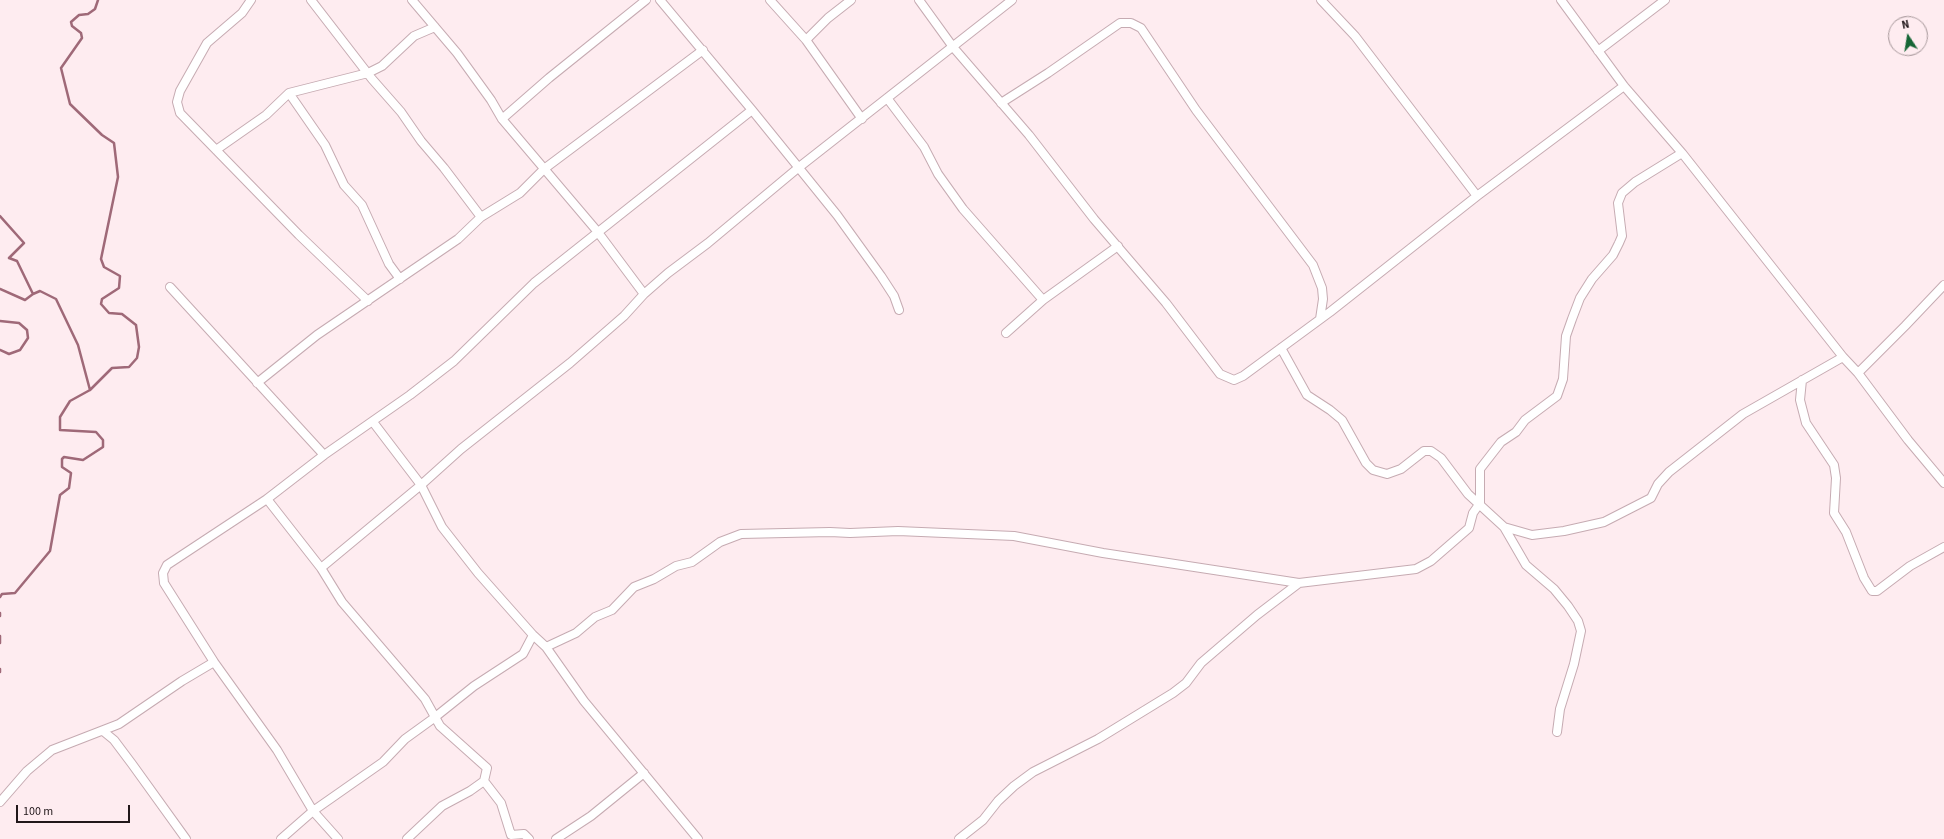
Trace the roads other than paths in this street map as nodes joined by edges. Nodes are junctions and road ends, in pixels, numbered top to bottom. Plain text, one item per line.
1 (251, 0) edge
2 (311, 0) edge
3 (412, 0) edge
4 (646, 0) edge
5 (660, 0) edge
6 (770, 0) edge
7 (850, 0) edge
8 (919, 0) edge
9 (1012, 0) edge
10 (1321, 0) edge
11 (1561, 0) edge
12 (1664, 0) edge
13 (435, 27) junction
14 (806, 40) junction
15 (953, 47) junction
16 (703, 50) junction
17 (1598, 50) junction
18 (368, 73) junction
19 (1624, 86) junction
20 (289, 93) junction
21 (887, 98) junction
22 (1001, 103) junction
23 (752, 110) junction
24 (502, 118) junction
25 (862, 119) junction
26 (216, 150) junction
27 (1682, 154) junction
28 (798, 168) junction
29 (544, 169) junction
30 (1477, 196) junction
31 (482, 217) junction
32 (598, 231) junction
33 (1118, 246) junction
34 (400, 279) junction
35 (1944, 284) edge
36 (170, 286) dead end
37 (644, 294) junction
38 (1044, 300) junction
39 (368, 301) junction
40 (899, 310) dead end
41 (1320, 319) junction
42 (1006, 333) dead end
43 (1281, 348) junction
44 (1843, 357) junction
45 (1858, 373) junction
46 (1802, 380) junction
47 (257, 383) junction
48 (373, 422) junction
49 (324, 455) junction
50 (1944, 482) edge
51 (421, 485) junction
52 (268, 498) junction
53 (1480, 503) junction
54 (1504, 527) junction
55 (1944, 547) edge
56 (321, 568) junction
57 (1299, 583) junction
58 (533, 635) junction
59 (546, 647) junction
60 (214, 662) junction
61 (434, 718) junction
62 (103, 731) junction
63 (1557, 732) dead end
64 (644, 773) junction
65 (484, 781) junction
66 (0, 802) edge
67 (313, 811) junction
68 (186, 839) edge
69 (281, 839) edge
70 (338, 839) edge
71 (407, 839) edge
72 (529, 839) edge
73 (556, 839) edge
74 (698, 839) edge
75 (959, 839) edge

1 - 26 street
2 - 18 street
3 - 13 street
4 - 24 street
5 - 16 street
6 - 14 street
7 - 14 street
8 - 15 street
9 - 15 street
10 - 30 street
11 - 17 street
12 - 17 street
13 - 18 street
13 - 24 street
14 - 25 street
15 - 21 street
15 - 22 street
16 - 23 street
16 - 29 street
17 - 19 street
18 - 20 street
18 - 31 street
19 - 27 street
19 - 30 street
20 - 26 street
20 - 34 street
21 - 25 street
21 - 38 street
22 - 33 street
22 - 41 street
23 - 28 street
23 - 32 street
24 - 29 street
25 - 28 street
26 - 39 street
27 - 44 street
27 - 53 street
28 - 37 street
28 - 40 street
29 - 31 street
29 - 32 street
30 - 41 street
31 - 34 street
32 - 37 street
32 - 48 street
33 - 38 street
33 - 43 street
34 - 39 street
35 - 45 street
36 - 47 street
37 - 51 street
38 - 42 street
39 - 47 street
41 - 43 street
43 - 53 street
44 - 45 street
44 - 46 street
45 - 50 street
46 - 54 street
46 - 55 street
47 - 49 street
48 - 49 street
48 - 51 street
49 - 52 street
51 - 56 street
51 - 58 street
52 - 56 street
52 - 60 street
53 - 54 street
53 - 57 street
54 - 63 street
56 - 61 street
57 - 59 street
57 - 75 street
58 - 59 street
58 - 61 street
59 - 64 street
60 - 62 street
60 - 67 street
61 - 65 street
61 - 67 street
62 - 66 street
62 - 68 street
64 - 73 street
64 - 74 street
65 - 71 street
65 - 72 street
67 - 69 street
67 - 70 street

